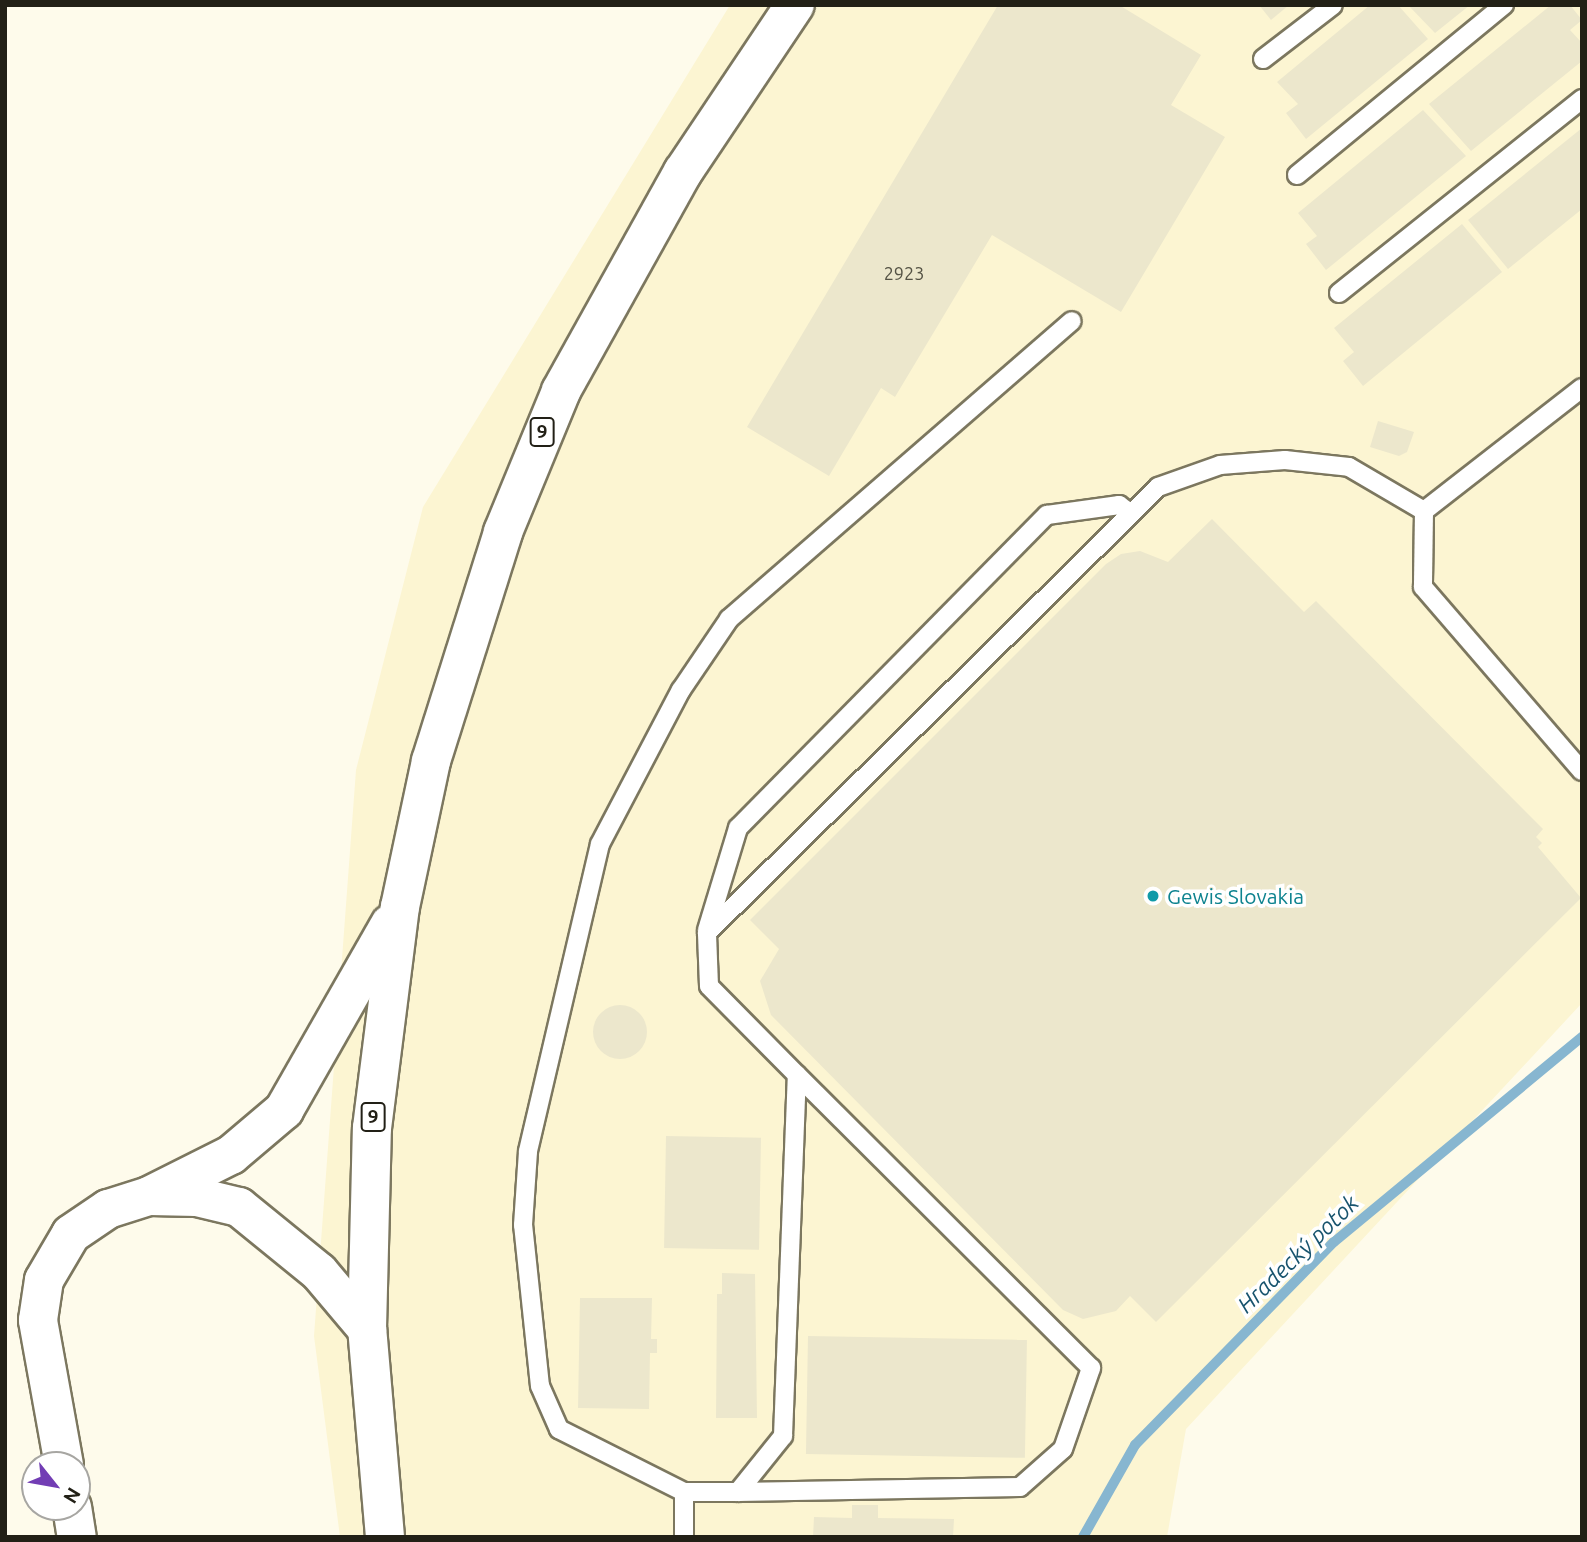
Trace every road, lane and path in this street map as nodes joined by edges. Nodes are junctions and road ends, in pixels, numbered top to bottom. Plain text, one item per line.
1 (795, 5) edge
2 (1333, 5) edge
3 (1504, 5) edge
4 (1263, 59) dead end
5 (1582, 99) edge
6 (1297, 176) dead end
7 (1339, 293) dead end
8 (1072, 321) dead end
9 (1582, 388) edge
10 (1424, 511) junction
11 (1130, 513) junction
12 (1582, 771) edge
13 (400, 907) junction
14 (707, 933) junction
15 (797, 1075) junction
16 (149, 1196) junction
17 (367, 1329) junction
18 (61, 1451) edge
19 (684, 1492) junction
20 (738, 1492) junction
21 (384, 1537) edge
22 (684, 1537) edge

1 - 13 main road, 9
2 - 4 lane
3 - 6 lane
5 - 7 lane
8 - 19 lane
9 - 10 lane
10 - 11 lane
10 - 12 lane
11 - 14 lane
11 - 14 lane
13 - 16 main road, 9
13 - 17 main road, 9
14 - 15 lane
15 - 20 lane
15 - 20 lane
16 - 17 main road, 9
16 - 18 main road, 9
17 - 21 main road, 9
19 - 20 lane
19 - 22 lane

